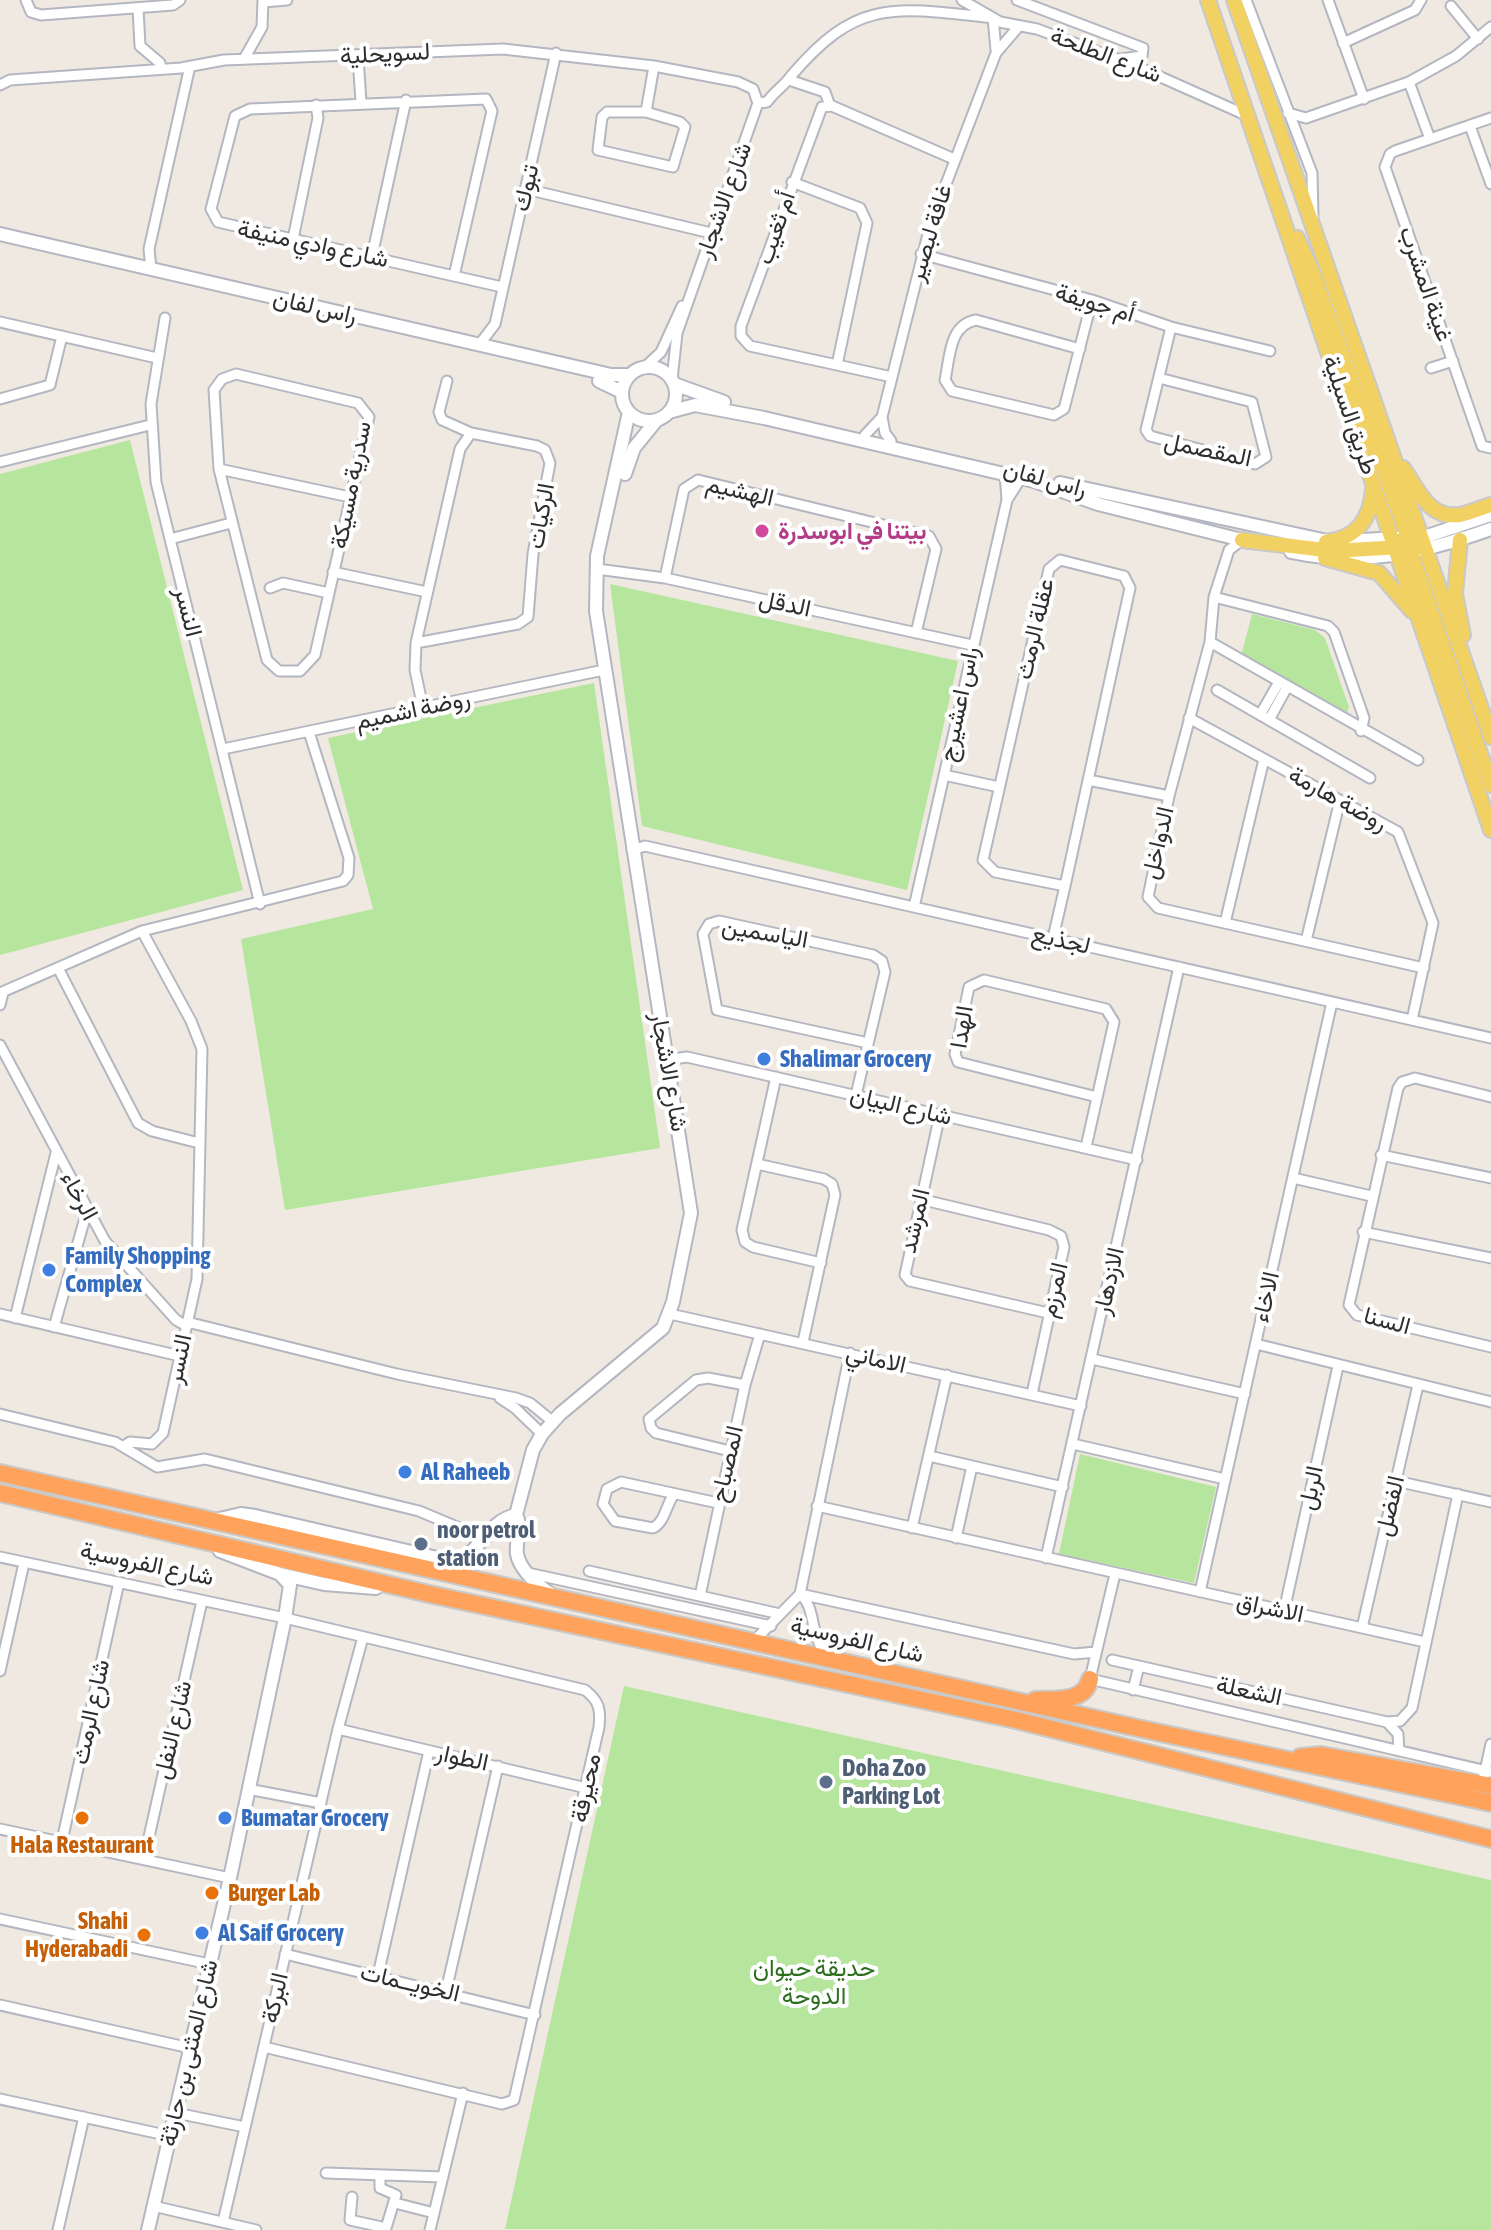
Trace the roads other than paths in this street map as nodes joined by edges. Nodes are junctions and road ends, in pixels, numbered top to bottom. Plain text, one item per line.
1 (26, 0) edge
2 (97, 0) edge
3 (180, 0) edge
4 (287, 0) edge
5 (962, 0) edge
6 (1017, 0) edge
7 (1208, 0) edge
8 (1234, 0) edge
9 (1246, 0) edge
10 (1328, 0) edge
11 (1421, 0) edge
12 (263, 1) edge
13 (866, 5) dead end
14 (1451, 6) dead end
15 (138, 8) junction
16 (98, 11) junction
17 (836, 18) dead end
18 (993, 18) junction
19 (1019, 26) junction
20 (1491, 27) edge
21 (1478, 39) junction
22 (1343, 43) junction
23 (556, 53) junction
24 (996, 53) junction
25 (358, 57) junction
26 (244, 59) junction
27 (1116, 59) junction
28 (190, 66) junction
29 (654, 66) junction
30 (161, 68) junction
31 (789, 80) junction
32 (1409, 82) junction
33 (0, 85) edge
34 (1364, 99) junction
35 (406, 100) junction
36 (361, 102) junction
37 (758, 103) junction
38 (316, 105) junction
39 (830, 106) junction
40 (646, 112) junction
41 (1288, 113) junction
42 (1248, 116) junction
43 (1306, 118) junction
44 (1491, 118) edge
45 (1470, 126) junction
46 (1296, 135) junction
47 (1430, 139) junction
48 (954, 159) junction
49 (792, 182) junction
50 (1491, 184) edge
51 (526, 189) junction
52 (1280, 211) junction
53 (1313, 220) junction
54 (711, 233) junction
55 (0, 237) edge
56 (293, 239) junction
57 (921, 254) junction
58 (372, 256) junction
59 (145, 268) junction
60 (454, 276) junction
61 (502, 287) junction
62 (689, 297) junction
63 (1092, 300) junction
64 (165, 318) dead end
65 (0, 322) edge
66 (495, 324) junction
67 (1171, 327) junction
68 (62, 336) junction
69 (479, 345) junction
70 (1080, 349) junction
71 (503, 351) junction
72 (1270, 351) dead end
73 (157, 358) junction
74 (1453, 361) junction
75 (837, 365) junction
76 (644, 368) junction
77 (1431, 368) dead end
78 (630, 375) junction
79 (892, 377) junction
80 (1159, 378) junction
81 (447, 381) dead end
82 (673, 382) junction
83 (622, 392) junction
84 (0, 399) edge
85 (629, 412) junction
86 (669, 412) junction
87 (882, 417) junction
88 (656, 421) junction
89 (150, 425) junction
90 (471, 433) junction
91 (865, 435) junction
92 (891, 441) junction
93 (1491, 448) edge
94 (1394, 457) junction
95 (0, 462) edge
96 (219, 469) junction
97 (1005, 474) junction
98 (1021, 478) junction
99 (1374, 485) junction
100 (350, 497) junction
101 (1007, 500) junction
102 (1491, 505) edge
103 (1491, 515) edge
104 (231, 523) junction
105 (1491, 529) edge
106 (1214, 532) junction
107 (170, 539) junction
108 (1242, 540) junction
109 (1460, 540) junction
110 (1326, 542) junction
111 (1407, 545) junction
112 (1227, 557) junction
113 (1325, 558) junction
114 (597, 569) junction
115 (333, 572) junction
116 (665, 578) junction
117 (270, 588) dead end
118 (427, 592) junction
119 (329, 593) junction
120 (1214, 597) junction
121 (1419, 620) junction
122 (916, 633) junction
123 (1210, 642) junction
124 (416, 643) junction
125 (972, 645) junction
126 (604, 670) junction
127 (1471, 683) junction
128 (1283, 685) junction
129 (1217, 690) dead end
130 (423, 708) junction
131 (1189, 718) junction
132 (1264, 718) junction
133 (1361, 731) junction
134 (309, 732) junction
135 (1491, 737) edge
136 (223, 749) junction
137 (1264, 759) junction
138 (1418, 760) dead end
139 (944, 775) junction
140 (1370, 778) dead end
141 (1088, 780) junction
142 (1491, 785) edge
143 (999, 787) junction
144 (1169, 796) junction
145 (1340, 800) junction
146 (1491, 830) edge
147 (632, 850) junction
148 (1065, 886) junction
149 (260, 904) junction
150 (914, 907) junction
151 (1225, 923) junction
152 (142, 931) junction
153 (1053, 938) junction
154 (1306, 941) junction
155 (58, 968) junction
156 (1181, 968) junction
157 (1424, 968) junction
158 (1, 993) edge
159 (1332, 1002) junction
160 (0, 1005) edge
161 (1412, 1020) junction
162 (1491, 1038) edge
163 (868, 1043) junction
164 (0, 1045) edge
165 (666, 1060) junction
166 (776, 1077) junction
167 (856, 1095) junction
168 (1097, 1097) junction
169 (1491, 1097) edge
170 (940, 1114) junction
171 (199, 1143) junction
172 (1086, 1147) junction
173 (56, 1153) junction
174 (1381, 1155) junction
175 (1137, 1160) junction
176 (757, 1164) junction
177 (1293, 1178) junction
178 (1491, 1178) edge
179 (1371, 1196) junction
180 (920, 1199) junction
181 (87, 1211) junction
182 (1363, 1232) junction
183 (1491, 1258) edge
184 (821, 1263) junction
185 (1048, 1313) junction
186 (0, 1314) edge
187 (670, 1314) junction
188 (15, 1318) junction
189 (187, 1324) junction
190 (54, 1327) junction
191 (760, 1334) junction
192 (803, 1342) junction
193 (1256, 1344) junction
194 (1491, 1347) edge
195 (850, 1353) junction
196 (180, 1356) junction
197 (1092, 1359) junction
198 (1338, 1366) junction
199 (947, 1375) junction
200 (745, 1385) junction
201 (1418, 1385) junction
202 (1032, 1394) junction
203 (1245, 1394) junction
204 (493, 1395) junction
205 (1491, 1402) edge
206 (1081, 1406) junction
207 (0, 1414) edge
208 (552, 1421) junction
209 (542, 1434) junction
210 (1073, 1444) junction
211 (124, 1446) junction
212 (730, 1451) junction
213 (929, 1456) junction
214 (972, 1466) junction
215 (0, 1473) edge
216 (1225, 1479) junction
217 (1396, 1481) junction
218 (1063, 1487) junction
219 (662, 1491) junction
220 (0, 1493) edge
221 (674, 1494) junction
222 (1458, 1494) junction
223 (1491, 1502) edge
224 (718, 1503) junction
225 (666, 1505) junction
226 (817, 1506) junction
227 (516, 1515) junction
228 (213, 1520) junction
229 (141, 1525) junction
230 (912, 1528) junction
231 (481, 1537) junction
232 (956, 1538) junction
233 (0, 1557) edge
234 (1046, 1558) junction
235 (24, 1563) junction
236 (589, 1571) dead end
237 (528, 1573) junction
238 (280, 1574) junction
239 (1115, 1574) junction
240 (312, 1581) junction
241 (119, 1582) junction
242 (1200, 1592) junction
243 (289, 1594) junction
244 (429, 1594) junction
245 (800, 1594) junction
246 (700, 1596) junction
247 (556, 1598) junction
248 (202, 1601) junction
249 (1284, 1611) junction
250 (780, 1614) junction
251 (285, 1618) junction
252 (771, 1626) junction
253 (1362, 1628) junction
254 (363, 1637) junction
255 (3, 1640) edge
256 (753, 1642) junction
257 (1425, 1642) junction
258 (1096, 1652) junction
259 (836, 1660) junction
260 (1112, 1660) dead end
261 (1139, 1666) junction
262 (0, 1671) edge
263 (1089, 1683) junction
264 (1133, 1690) junction
265 (1018, 1701) junction
266 (1387, 1722) junction
267 (338, 1729) junction
268 (1491, 1744) edge
269 (429, 1751) junction
270 (1399, 1751) junction
271 (1291, 1761) junction
272 (498, 1766) junction
273 (1487, 1778) edge
274 (586, 1788) junction
275 (248, 1789) junction
276 (321, 1803) junction
277 (1491, 1803) edge
278 (1366, 1808) junction
279 (0, 1829) edge
280 (1491, 1829) edge
281 (1491, 1839) edge
282 (62, 1841) junction
283 (144, 1859) junction
284 (230, 1878) junction
285 (0, 1919) edge
286 (285, 1954) junction
287 (209, 1964) junction
288 (378, 1975) junction
289 (446, 1991) junction
290 (0, 2005) edge
291 (535, 2015) junction
292 (264, 2047) junction
293 (190, 2048) junction
294 (463, 2093) junction
295 (0, 2099) edge
296 (176, 2113) junction
297 (84, 2117) junction
298 (245, 2127) junction
299 (170, 2136) junction
300 (326, 2173) dead end
301 (380, 2175) junction
302 (443, 2177) junction
303 (352, 2197) dead end
304 (395, 2203) junction
305 (153, 2206) junction
306 (434, 2213) junction
307 (223, 2222) junction
308 (357, 2227) edge
309 (58, 2230) edge
310 (148, 2230) edge
311 (256, 2230) edge
312 (430, 2230) edge

1 - 16 street
2 - 16 street
3 - 15 street
4 - 12 street
5 - 18 street, شارع الطلحة
6 - 27 street, شارع الطلحة
7 - 42 main road, طريق السيلية
8 - 53 main road, طريق السيلية
9 - 41 street
10 - 22 street
11 - 22 street
12 - 26 street
13 - 18 street
14 - 21 street
15 - 16 street
15 - 30 street
17 - 31 street
18 - 19 street, شارع الطلحة
18 - 24 street, غافة لبصير
19 - 24 street, غافة لبصير
19 - 27 street, شارع الطلحة
20 - 21 street
21 - 32 street
22 - 34 street
23 - 25 street, لسويحلية
23 - 29 street, لسويحلية
23 - 51 street, تبوك
24 - 48 street, غافة لبصير
25 - 26 street, لسويحلية
25 - 36 street
26 - 28 street, لسويحلية
27 - 42 street, شارع الطلحة
28 - 30 street, لسويحلية
28 - 59 street
29 - 37 street, لسويحلية
29 - 40 street
30 - 33 street, لسويحلية
31 - 37 street
31 - 39 street
32 - 34 street
32 - 47 street
34 - 43 street
35 - 36 street, شارع وادي منيفة
35 - 58 street
35 - 60 street, شارع وادي منيفة
36 - 38 street, شارع وادي منيفة
37 - 54 street, شارع الاشجار
38 - 56 street
38 - 56 street, شارع وادي منيفة
39 - 48 street
39 - 49 street, أم ثغيب
40 - 40 street
41 - 43 street
41 - 46 street
42 - 52 main road, طريق السيلية
43 - 46 street
44 - 45 street, غينة المشرب
45 - 47 street, غينة المشرب
45 - 50 street
46 - 53 street
47 - 74 street, غينة المشرب
48 - 57 street, غافة لبصير
49 - 75 street
49 - 75 street, أم ثغيب
51 - 54 street
51 - 61 street, تبوك
52 - 99 main road, طريق السيلية
52 - 111 main road
53 - 94 main road, طريق السيلية
54 - 62 street, شارع الاشجار
55 - 59 street, راس لفان
55 - 83 street, راس لفان
56 - 58 street, شارع وادي منيفة
57 - 63 street, أم جويفة
57 - 79 street, غافة لبصير
58 - 60 street, شارع وادي منيفة
59 - 69 street, راس لفان
60 - 61 street, شارع وادي منيفة
61 - 66 street, تبوك
62 - 76 street, شارع الاشجار
62 - 82 street, شارع الاشجار
63 - 67 street, أم جويفة
63 - 70 street
64 - 73 street, النسر
65 - 68 street
66 - 69 street, تبوك
66 - 71 street, تبوك
67 - 72 street, أم جويفة
67 - 80 street, المقصمل
68 - 73 street
68 - 84 street
69 - 71 street, راس لفان
70 - 70 street
71 - 78 street, راس لفان
73 - 89 street, النسر
74 - 77 street
74 - 93 street, غينة المشرب
75 - 79 street, أم ثغيب
76 - 78 street
76 - 82 street
78 - 83 street
79 - 87 street, غافة لبصير
80 - 80 street, المقصمل
81 - 90 street
82 - 86 street
82 - 91 street, راس لفان
83 - 85 street
85 - 88 street
85 - 114 street, شارع الاشجار
86 - 88 street
86 - 97 street, راس لفان
87 - 91 street, غافة لبصير
87 - 92 street
88 - 114 street, شارع الاشجار
89 - 95 street
89 - 107 street, النسر
90 - 118 street
90 - 124 street, الركيات
91 - 92 street, راس لفان
92 - 110 street, راس لفان
94 - 102 main road
94 - 111 main road, طريق السيلية
96 - 100 street
96 - 100 street, سدرية مسيكة
96 - 104 street, سدرية مسيكة
97 - 98 street, راس لفان
97 - 101 street, راس اعشيرج
98 - 101 street, راس اعشيرج
98 - 106 street, راس لفان
99 - 110 main road
99 - 111 main road, طريق السيلية
100 - 115 street, سدرية مسيكة
101 - 125 street, راس اعشيرج
103 - 111 street
104 - 107 street
104 - 119 street, سدرية مسيكة
105 - 109 street
106 - 108 street, راس لفان
106 - 112 street
107 - 136 street, النسر
108 - 111 main road
108 - 112 street, الدواخل
108 - 113 street, راس لفان
109 - 111 street
109 - 127 main road
110 - 111 street, راس لفان
111 - 113 street, راس لفان
111 - 121 main road, طريق السيلية
111 - 127 main road, طريق السيلية
111 - 142 main road
112 - 120 street, الدواخل
113 - 121 main road
114 - 116 street, الدقل
114 - 126 street, شارع الاشجار
115 - 118 street, سدرية مسيكة
115 - 119 street, سدرية مسيكة
116 - 122 street, الدقل
116 - 122 street, الهشيم
117 - 119 street
118 - 124 street
120 - 123 street, الدواخل
120 - 133 street
121 - 146 main road, طريق السيلية
122 - 125 street, الدقل
123 - 128 street
123 - 131 street, الدواخل
124 - 130 street
125 - 139 street, راس اعشيرج
126 - 130 street, روضة اشميم
126 - 147 street, شارع الاشجار
127 - 135 main road, طريق السيلية
128 - 132 street
128 - 133 street
129 - 132 street
130 - 134 street, روضة اشميم
131 - 137 street, روضة هارمة
131 - 144 street, الدواخل
132 - 140 street
133 - 138 street
134 - 136 street, روضة اشميم
134 - 149 street
136 - 149 street, النسر
137 - 145 street, روضة هارمة
137 - 151 street
139 - 143 street
139 - 150 street, راس اعشيرج
141 - 143 street, عقلة الرمث
141 - 144 street
141 - 148 street, عقلة الرمث
143 - 148 street, عقلة الرمث
144 - 151 street, الدواخل
145 - 154 street
145 - 157 street, روضة هارمة
147 - 150 street, لجذيع
147 - 165 street, شارع الاشجار
148 - 153 street, عقلة الرمث
149 - 152 street
150 - 153 street, لجذيع
151 - 154 street, الدواخل
152 - 155 street
152 - 171 street, النسر
153 - 156 street, لجذيع
154 - 157 street, الدواخل
155 - 158 street
155 - 171 street
156 - 159 street, لجذيع
156 - 175 street, الازدهار
157 - 161 street, روضة هارمة
158 - 160 street
159 - 161 street, لجذيع
159 - 177 street, الاخاء
161 - 162 street, لجذيع
163 - 163 street, الياسمين
163 - 167 street, الياسمين
164 - 173 street, الرخاء
165 - 166 street, شارع البيان
165 - 187 street, شارع الاشجار
166 - 167 street, شارع البيان
166 - 176 street
167 - 170 street, شارع البيان
168 - 168 street, الهدا
168 - 172 street, الهدا
169 - 174 street, السنا
170 - 172 street, شارع البيان
170 - 180 street, المرشد
171 - 189 street, النسر
172 - 175 street, شارع البيان
173 - 181 street, الرخاء
173 - 188 street
174 - 178 street
174 - 179 street, السنا
175 - 197 street, الازدهار
176 - 184 street
176 - 184 street
177 - 179 street
177 - 193 street, الاخاء
179 - 182 street, السنا
180 - 185 street, المرزم
180 - 185 street, المرشد
181 - 189 street, الرخاء
181 - 190 street
182 - 183 street
182 - 194 street, السنا
184 - 192 street
185 - 202 street, المرزم
186 - 188 street
187 - 191 street, الاماني
187 - 208 street, شارع الاشجار
188 - 190 street
189 - 196 street, النسر
189 - 204 street, الرخاء
190 - 196 street
191 - 192 street, الاماني
191 - 200 street, المصباح
192 - 195 street, الاماني
193 - 198 street
193 - 203 street, الاخاء
195 - 199 street, الاماني
195 - 226 street
196 - 211 street, النسر
197 - 203 street
197 - 206 street, الازدهار
198 - 201 street
198 - 249 street, الربل
199 - 202 street, الاماني
199 - 213 street
200 - 212 street, المصباح
200 - 212 street
201 - 205 street
201 - 217 street, الفضل
202 - 206 street, الاماني
203 - 216 street, الاخاء
204 - 208 street, الرخاء
204 - 209 street, الرخاء
206 - 210 street, الازدهار
207 - 211 street
208 - 209 street, شارع الاشجار
209 - 227 street, شارع الاشجار
210 - 216 street
210 - 218 street, الازدهار
211 - 231 street
212 - 224 street, المصباح
213 - 214 street
213 - 230 street
214 - 218 street
214 - 232 street
215 - 228 highway, شارع الفروسية
216 - 242 street, الاخاء
217 - 222 street
217 - 253 street, الفضل
218 - 234 street, الازدهار
219 - 221 street
219 - 225 street
219 - 225 street
220 - 229 highway, شارع الفروسية
221 - 224 street
221 - 225 street
222 - 223 street
222 - 257 street
224 - 246 street, المصباح
226 - 230 street, الاشراق
226 - 245 street
227 - 231 street
227 - 237 street, شارع الاشجار
228 - 231 street, شارع الفروسية
228 - 247 highway, شارع الفروسية
229 - 238 street, شارع الفروسية
229 - 244 highway, شارع الفروسية
230 - 232 street, الاشراق
232 - 234 street, الاشراق
233 - 235 street, شارع الفروسية
234 - 239 street, الاشراق
235 - 241 street, شارع الفروسية
235 - 255 street
236 - 246 street
237 - 247 street
237 - 252 street
238 - 240 street, شارع الفروسية
238 - 243 street
239 - 242 street, الاشراق
239 - 258 street
240 - 243 street
240 - 244 street, شارع الفروسية
241 - 248 street, شارع الفروسية
241 - 282 street, شارع الرمث
242 - 249 street, الاشراق
243 - 251 street, شارع المثنى بن حارثة
244 - 278 highway, شارع الفروسية
245 - 250 street
245 - 258 street, شارع الفروسية
245 - 259 street
246 - 250 street
247 - 256 highway, شارع الفروسية
248 - 251 street, شارع الفروسية
248 - 283 street, شارع النفل
249 - 253 street, الاشراق
250 - 252 street
251 - 254 street, شارع الفروسية
251 - 275 street, شارع المثنى بن حارثة
252 - 256 street
253 - 257 street, الاشراق
254 - 267 street, البركة
254 - 274 street, محيرقة
255 - 262 street
256 - 259 highway, شارع الفروسية
257 - 266 street
258 - 263 street
259 - 265 highway, شارع الفروسية
260 - 261 street, الشعلة
261 - 264 street
261 - 266 street, الشعلة
263 - 264 street
263 - 265 highway
264 - 270 street
265 - 271 highway, شارع الفروسية
266 - 270 street
267 - 269 street, الطوار
267 - 276 street, البركة
268 - 273 street
269 - 272 street, الطوار
269 - 288 street
270 - 273 street
271 - 273 highway
271 - 277 highway, شارع الفروسية
272 - 274 street, الطوار
272 - 289 street
274 - 291 street, محيرقة
275 - 276 street
275 - 284 street, شارع المثنى بن حارثة
276 - 286 street, البركة
278 - 280 highway
278 - 281 highway, شارع الفروسية
279 - 282 street
282 - 283 street
283 - 284 street
284 - 287 street, شارع المثنى بن حارثة
285 - 287 street
286 - 288 street, الخويــمات
286 - 292 street, البركة
287 - 293 street, شارع المثنى بن حارثة
288 - 289 street, الخويــمات
289 - 291 street, الخويــمات
290 - 293 street
291 - 294 street, محيرقة
292 - 294 street
292 - 298 street, البركة
293 - 296 street, شارع المثنى بن حارثة
294 - 302 street
295 - 297 street
296 - 298 street
296 - 299 street, شارع المثنى بن حارثة
297 - 299 street
297 - 309 street
298 - 307 street, البركة
299 - 305 street, شارع المثنى بن حارثة
300 - 301 street
301 - 302 street
301 - 304 street
302 - 306 street
303 - 308 street
304 - 306 street
304 - 308 street
305 - 307 street
305 - 310 street, شارع المثنى بن حارثة
306 - 312 street
307 - 311 street

